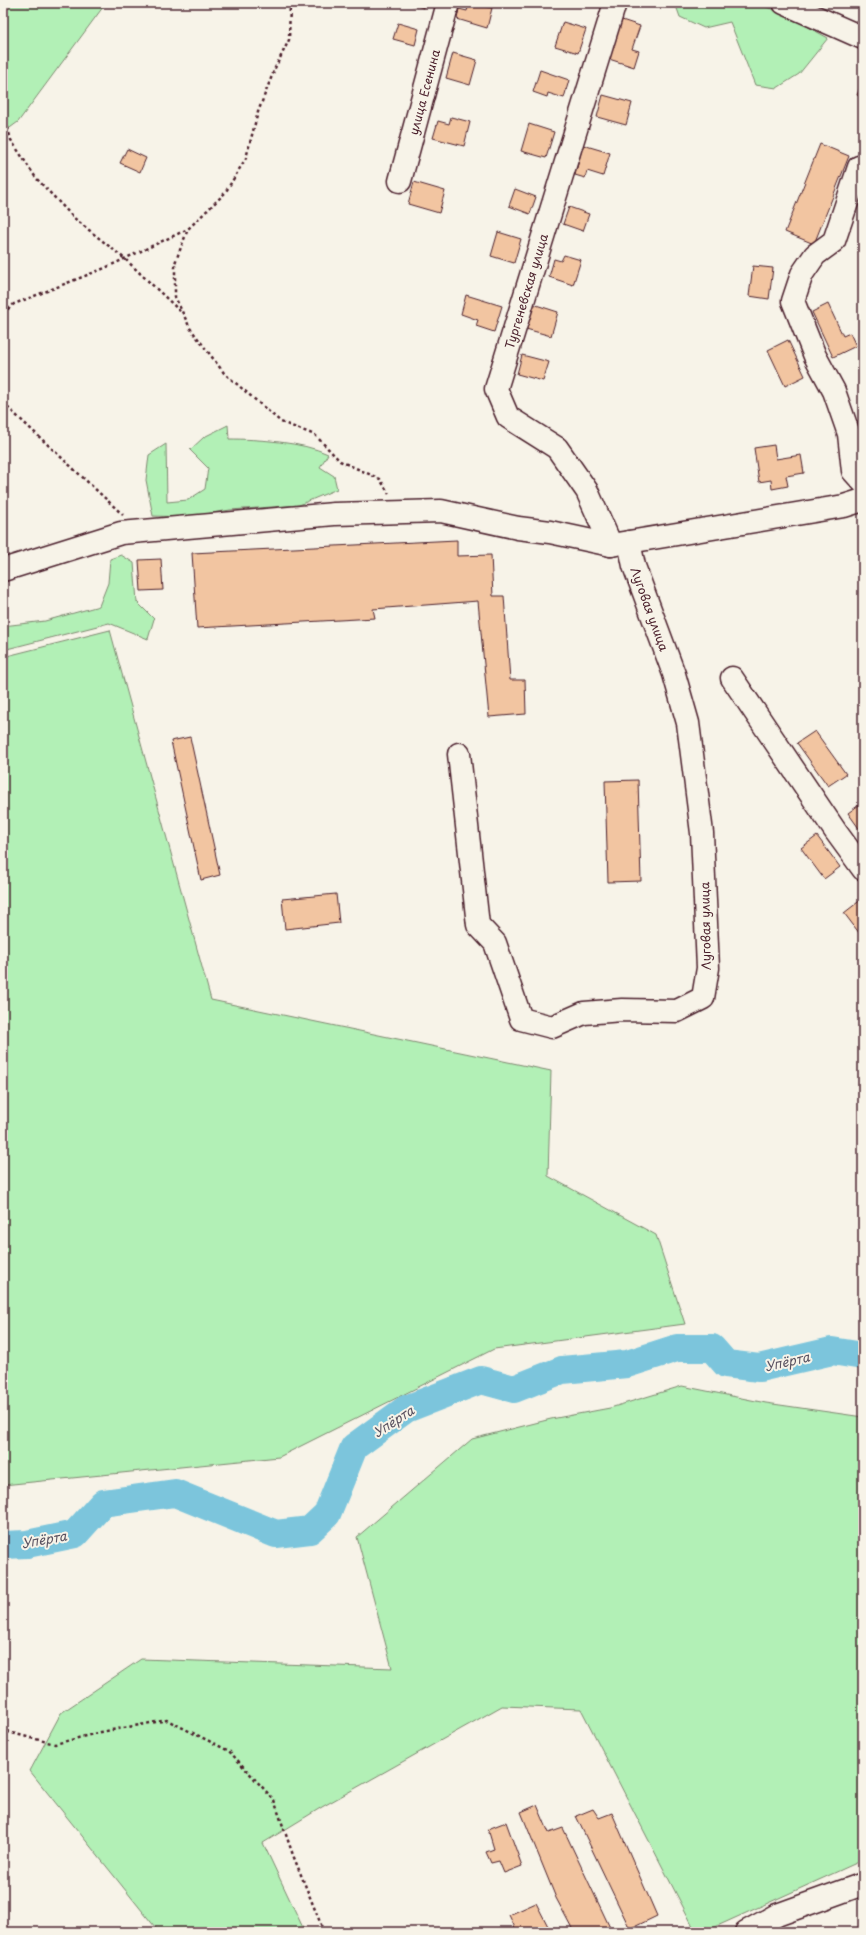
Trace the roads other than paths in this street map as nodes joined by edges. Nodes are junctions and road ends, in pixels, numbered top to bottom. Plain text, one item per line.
1 (448, 3) edge
2 (615, 3) edge
3 (784, 3) edge
4 (863, 38) edge
5 (860, 167) dead end
6 (400, 181) dead end
7 (863, 482) edge
8 (863, 500) edge
9 (620, 543) junction
10 (3, 570) edge
11 (732, 678) dead end
12 (458, 754) dead end
13 (863, 869) edge
14 (863, 1884) edge
15 (746, 1932) edge

1 - 6 street, улица Есенина
2 - 9 street, Тургеневская улица
3 - 4 street
5 - 7 street
8 - 9 street
9 - 10 street
9 - 12 street, Луговая улица
11 - 13 street
14 - 15 street

